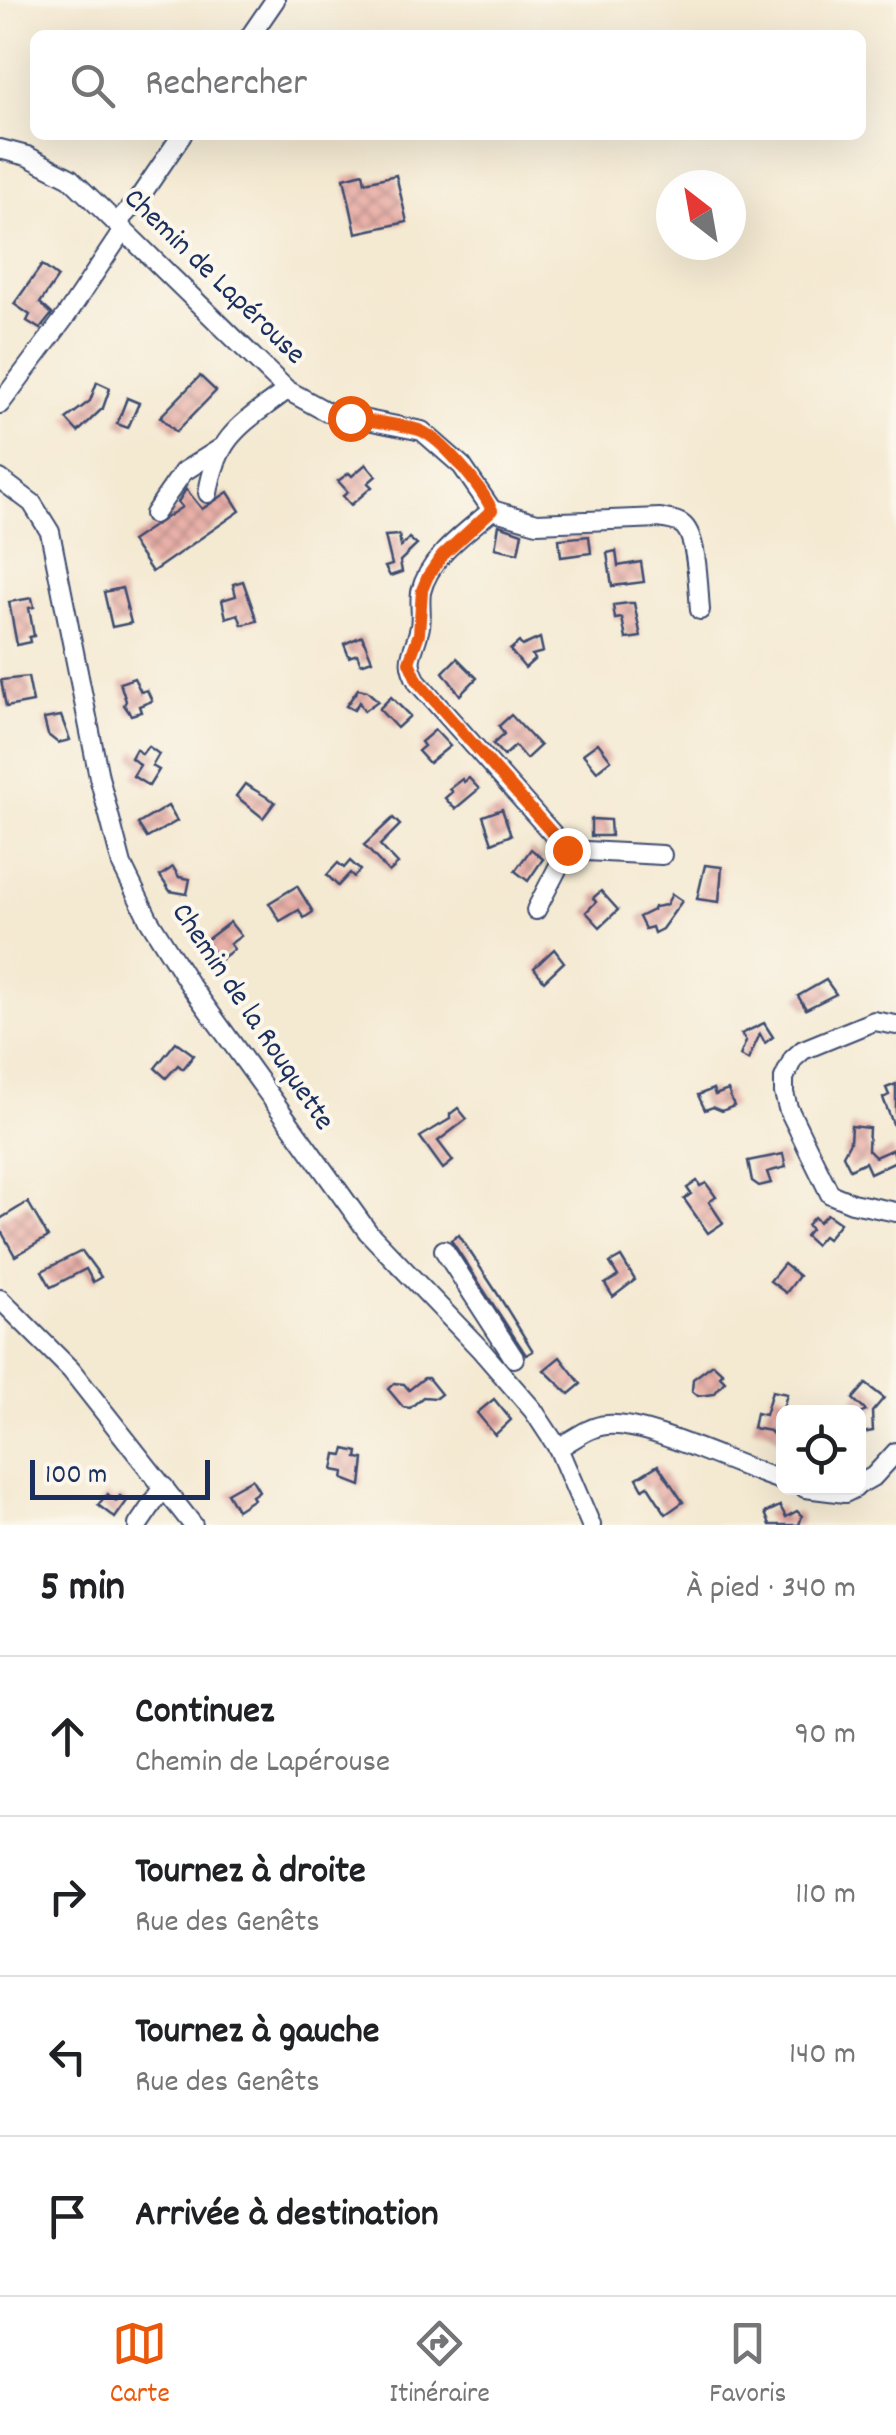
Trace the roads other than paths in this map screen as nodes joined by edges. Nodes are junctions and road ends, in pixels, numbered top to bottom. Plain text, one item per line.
1 (275, 0) edge
2 (254, 30) edge
3 (179, 140) edge
4 (0, 149) edge
5 (121, 226) junction
6 (287, 390) junction
7 (0, 404) edge
8 (221, 448) junction
9 (0, 479) edge
10 (208, 492) dead end
11 (490, 504) junction
12 (154, 514) dead end
13 (700, 610) dead end
14 (567, 850) junction
15 (662, 854) dead end
16 (536, 910) dead end
17 (896, 1025) edge
18 (896, 1212) edge
19 (444, 1250) dead end
20 (465, 1282) junction
21 (0, 1298) edge
22 (437, 1304) junction
23 (514, 1358) dead end
24 (558, 1448) junction
25 (896, 1452) edge
26 (776, 1478) edge
27 (866, 1481) edge
28 (164, 1487) junction
29 (138, 1525) edge
30 (193, 1525) edge
31 (591, 1525) edge

1 - 2 street
3 - 5 street
4 - 5 street, Chemin de Lapérouse
5 - 6 street, Chemin de Lapérouse
5 - 7 street
6 - 8 street
6 - 11 street, Chemin de Lapérouse
8 - 10 street
8 - 12 street
9 - 22 street, Chemin de la Rouquette
11 - 13 street
11 - 14 street
14 - 15 street
14 - 16 street
17 - 18 street
19 - 20 street
20 - 22 street
20 - 23 street
21 - 28 street
22 - 24 street, Chemin de la Rouquette
24 - 26 street
24 - 31 street, Chemin de la Rouquette
25 - 27 street
28 - 29 street
28 - 30 street

